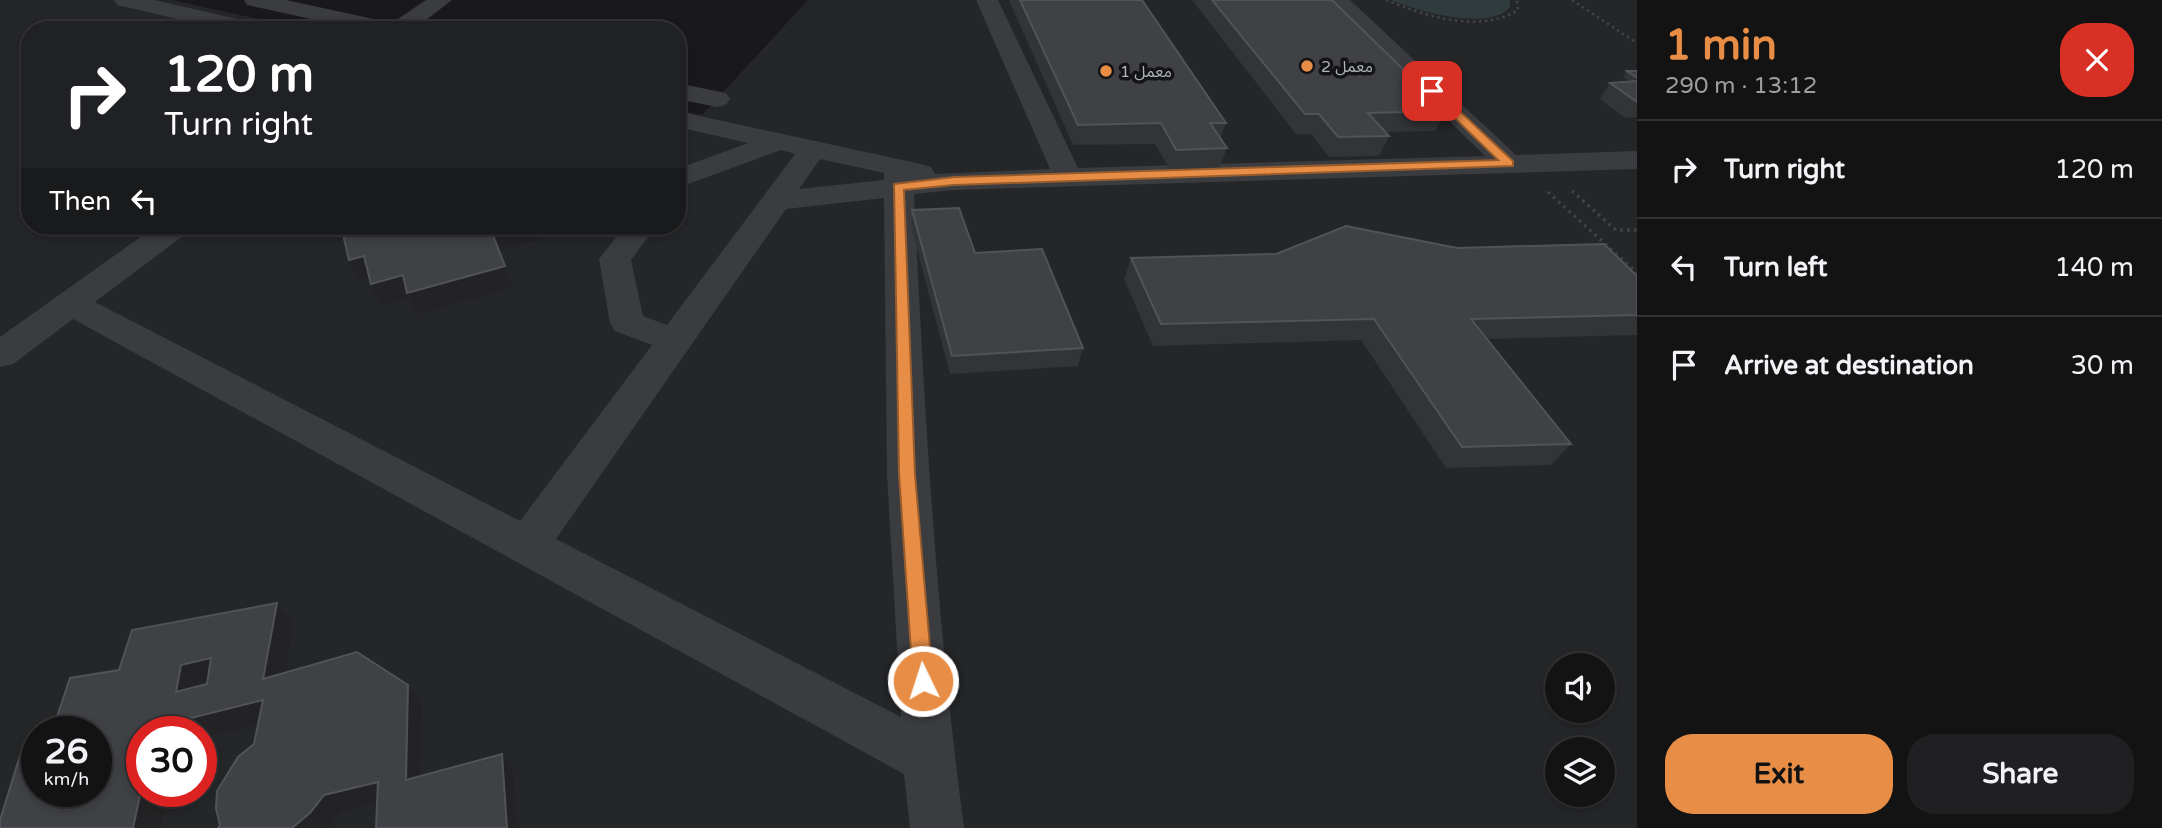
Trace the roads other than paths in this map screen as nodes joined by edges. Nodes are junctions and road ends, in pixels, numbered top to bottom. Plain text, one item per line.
1 (125, 0) edge
2 (258, 0) edge
3 (441, 0) edge
4 (987, 0) edge
5 (1338, 0) edge
6 (217, 21) edge
7 (354, 21) edge
8 (409, 21) edge
9 (686, 93) edge
10 (717, 99) dead end
11 (686, 121) edge
12 (798, 144) junction
13 (1637, 160) edge
14 (1522, 163) junction
15 (686, 176) edge
16 (898, 177) junction
17 (1068, 177) junction
18 (775, 201) junction
19 (164, 235) edge
20 (634, 235) edge
21 (70, 303) junction
22 (674, 341) junction
23 (0, 355) edge
24 (527, 545) junction
25 (929, 759) junction
26 (937, 828) edge

1 - 6 street
2 - 7 street
3 - 8 street
4 - 17 street
5 - 14 street
9 - 10 street
11 - 12 street
12 - 15 street
12 - 16 street
12 - 18 street
13 - 14 street
14 - 17 street
16 - 17 street
16 - 18 street
16 - 25 street
18 - 22 street
19 - 21 street
20 - 22 street
21 - 23 street
21 - 24 street
22 - 24 street
24 - 25 street
25 - 26 street

